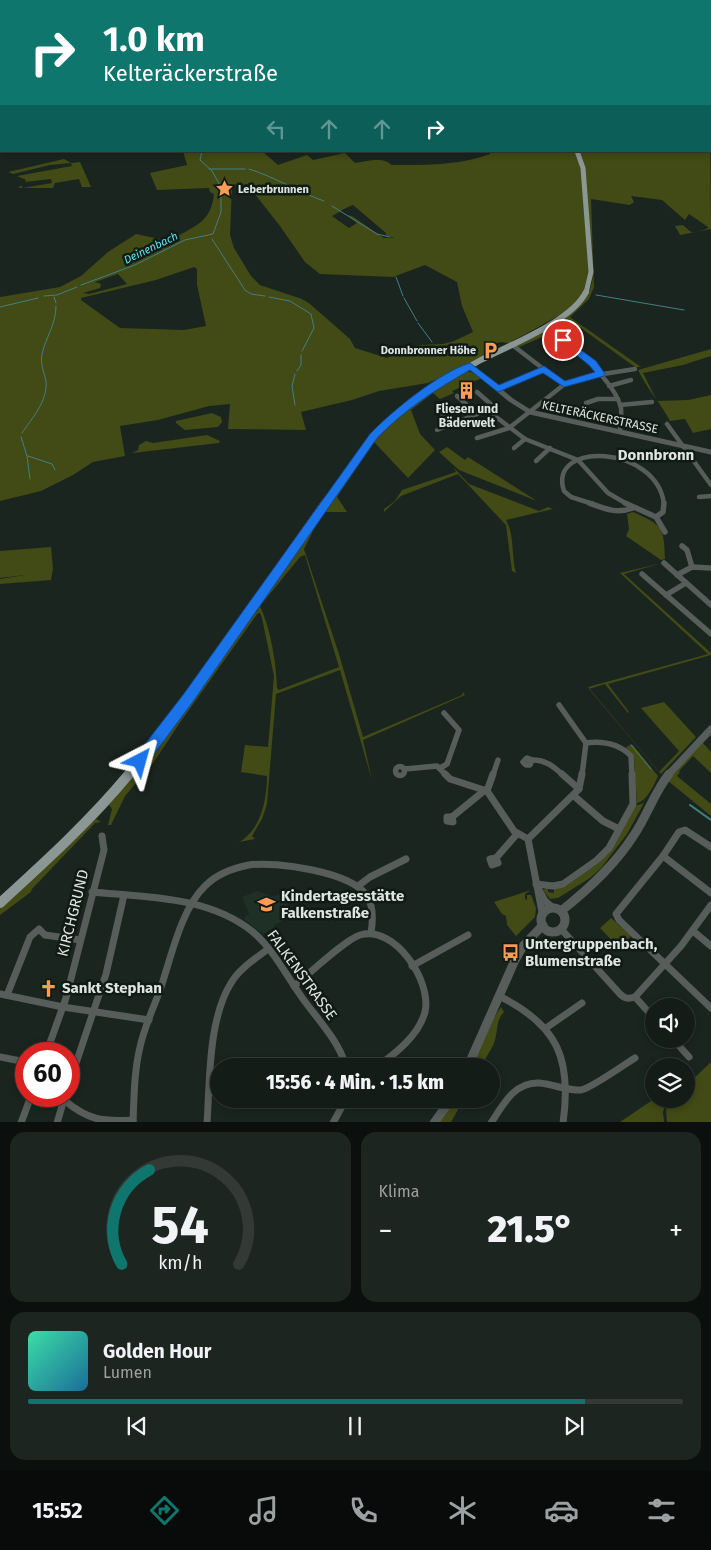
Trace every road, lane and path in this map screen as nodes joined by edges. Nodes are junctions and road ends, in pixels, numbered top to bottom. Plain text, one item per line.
1 (577, 152) edge
2 (563, 340) dead end
3 (511, 344) junction
4 (470, 366) junction
5 (544, 369) junction
6 (636, 369) dead end
7 (601, 374) junction
8 (631, 380) dead end
9 (564, 384) junction
10 (609, 386) junction
11 (498, 389) junction
12 (477, 392) dead end
13 (457, 396) dead end
14 (618, 400) junction
15 (652, 402) dead end
16 (586, 403) dead end
17 (620, 405) junction
18 (438, 410) dead end
19 (487, 410) junction
20 (530, 412) junction
21 (478, 414) junction
22 (667, 424) dead end
23 (451, 425) junction
24 (509, 428) junction
25 (437, 430) dead end
26 (620, 431) junction
27 (477, 438) dead end
28 (525, 439) junction
29 (684, 445) junction
30 (514, 448) dead end
31 (550, 448) junction
32 (711, 452) edge
33 (578, 460) junction
34 (536, 461) dead end
35 (711, 485) edge
36 (711, 496) edge
37 (699, 497) dead end
38 (633, 508) junction
39 (656, 517) junction
40 (665, 532) dead end
41 (682, 546) dead end
42 (664, 562) dead end
43 (692, 566) junction
44 (711, 568) edge
45 (642, 574) dead end
46 (677, 575) junction
47 (686, 583) junction
48 (666, 595) junction
49 (711, 605) edge
50 (711, 634) edge
51 (559, 705) dead end
52 (444, 713) dead end
53 (711, 729) edge
54 (586, 743) junction
55 (498, 760) dead end
56 (532, 760) dead end
57 (440, 768) junction
58 (405, 769) dead end
59 (579, 789) junction
60 (486, 790) junction
61 (574, 796) junction
62 (452, 817) dead end
63 (619, 829) junction
64 (517, 834) junction
65 (102, 836) dead end
66 (528, 839) junction
67 (711, 847) edge
68 (663, 856) junction
69 (496, 858) dead end
70 (406, 859) dead end
71 (358, 886) junction
72 (537, 886) junction
73 (92, 892) junction
74 (711, 893) edge
75 (124, 895) junction
76 (0, 903) edge
77 (193, 905) junction
78 (711, 905) edge
79 (552, 907) junction
80 (561, 911) junction
81 (542, 912) junction
82 (543, 925) junction
83 (562, 930) junction
84 (693, 931) junction
85 (371, 933) junction
86 (468, 935) dead end
87 (80, 940) junction
88 (711, 946) edge
89 (268, 949) junction
90 (665, 965) junction
91 (412, 966) junction
92 (294, 986) junction
93 (3, 994) edge
94 (498, 996) junction
95 (635, 998) junction
96 (582, 1003) dead end
97 (63, 1007) junction
98 (711, 1008) edge
99 (645, 1009) edge
100 (94, 1012) junction
101 (149, 1020) junction
102 (546, 1028) junction
103 (50, 1042) edge
104 (681, 1048) edge
105 (80, 1052) edge
106 (689, 1056) dead end
107 (0, 1057) edge
108 (343, 1058) edge
109 (387, 1058) edge
110 (471, 1058) edge
111 (635, 1058) dead end
112 (15, 1060) edge
113 (566, 1089) junction
114 (27, 1107) edge
115 (61, 1107) edge
116 (76, 1107) edge
117 (341, 1108) edge
118 (444, 1108) edge
119 (133, 1121) edge
120 (21, 1122) edge
121 (57, 1122) edge
122 (207, 1122) edge
123 (333, 1122) edge
124 (434, 1122) edge
125 (490, 1122) edge
126 (563, 1122) edge

1 - 3 main road
2 - 7 street
3 - 4 main road
3 - 5 street
4 - 11 street, KELTERÄCKERSTRASSE
4 - 76 main road
5 - 9 street
5 - 11 street
6 - 7 street
7 - 9 street
7 - 10 street
8 - 10 street
9 - 20 street
10 - 14 street
11 - 20 street, KELTERÄCKERSTRASSE
12 - 19 street
13 - 21 street
14 - 16 street
14 - 17 street
15 - 17 street
17 - 26 street
18 - 23 street
19 - 21 street
19 - 24 street
20 - 24 street
20 - 26 street, KELTERÄCKERSTRASSE
21 - 23 street
22 - 29 street
23 - 25 street
24 - 27 street
24 - 28 street
26 - 29 street, KELTERÄCKERSTRASSE
28 - 30 street
28 - 31 street
29 - 32 street, KELTERÄCKERSTRASSE
29 - 35 street
31 - 33 street
31 - 34 street
33 - 38 street
33 - 38 street
33 - 39 street
36 - 37 street
38 - 39 street
39 - 40 street
41 - 43 street
42 - 46 street
43 - 44 street
43 - 46 street
45 - 48 street
46 - 47 street
47 - 48 street
47 - 49 street
48 - 50 street
51 - 54 street
52 - 57 street
53 - 80 street
54 - 59 street
54 - 63 street
55 - 60 street
56 - 59 street
57 - 58 street
57 - 60 street
59 - 61 street
60 - 62 street
60 - 64 street
61 - 63 street
61 - 66 street
63 - 72 street
64 - 66 street
64 - 69 street
65 - 73 street, KIRCHGRUND
66 - 72 street
67 - 68 street
68 - 74 street
68 - 90 street
70 - 71 street
71 - 77 street
71 - 85 street
72 - 79 street
72 - 81 street
73 - 75 street, FALKENSTRASSE
73 - 87 street, KIRCHGRUND
75 - 77 street, FALKENSTRASSE
75 - 100 street
77 - 89 street, FALKENSTRASSE
77 - 101 street
78 - 84 street
79 - 80 street
79 - 81 street
80 - 83 street
81 - 82 street
82 - 83 street
82 - 94 street
83 - 95 street
84 - 88 street
84 - 90 street
85 - 91 street
85 - 92 street
86 - 91 street
87 - 93 street
87 - 97 street, KIRCHGRUND
89 - 92 street, FALKENSTRASSE
89 - 122 street
90 - 95 street
90 - 98 street
91 - 109 street
92 - 108 street, FALKENSTRASSE
93 - 97 street
94 - 102 street
94 - 110 street
95 - 99 street
96 - 102 street
97 - 100 street
97 - 103 street, KIRCHGRUND
100 - 101 street
100 - 105 street
101 - 119 street
102 - 113 street
104 - 106 street
107 - 112 street
111 - 113 street
113 - 125 street
113 - 126 street
114 - 120 street
115 - 121 street
116 - 119 street
117 - 123 street
118 - 124 street

